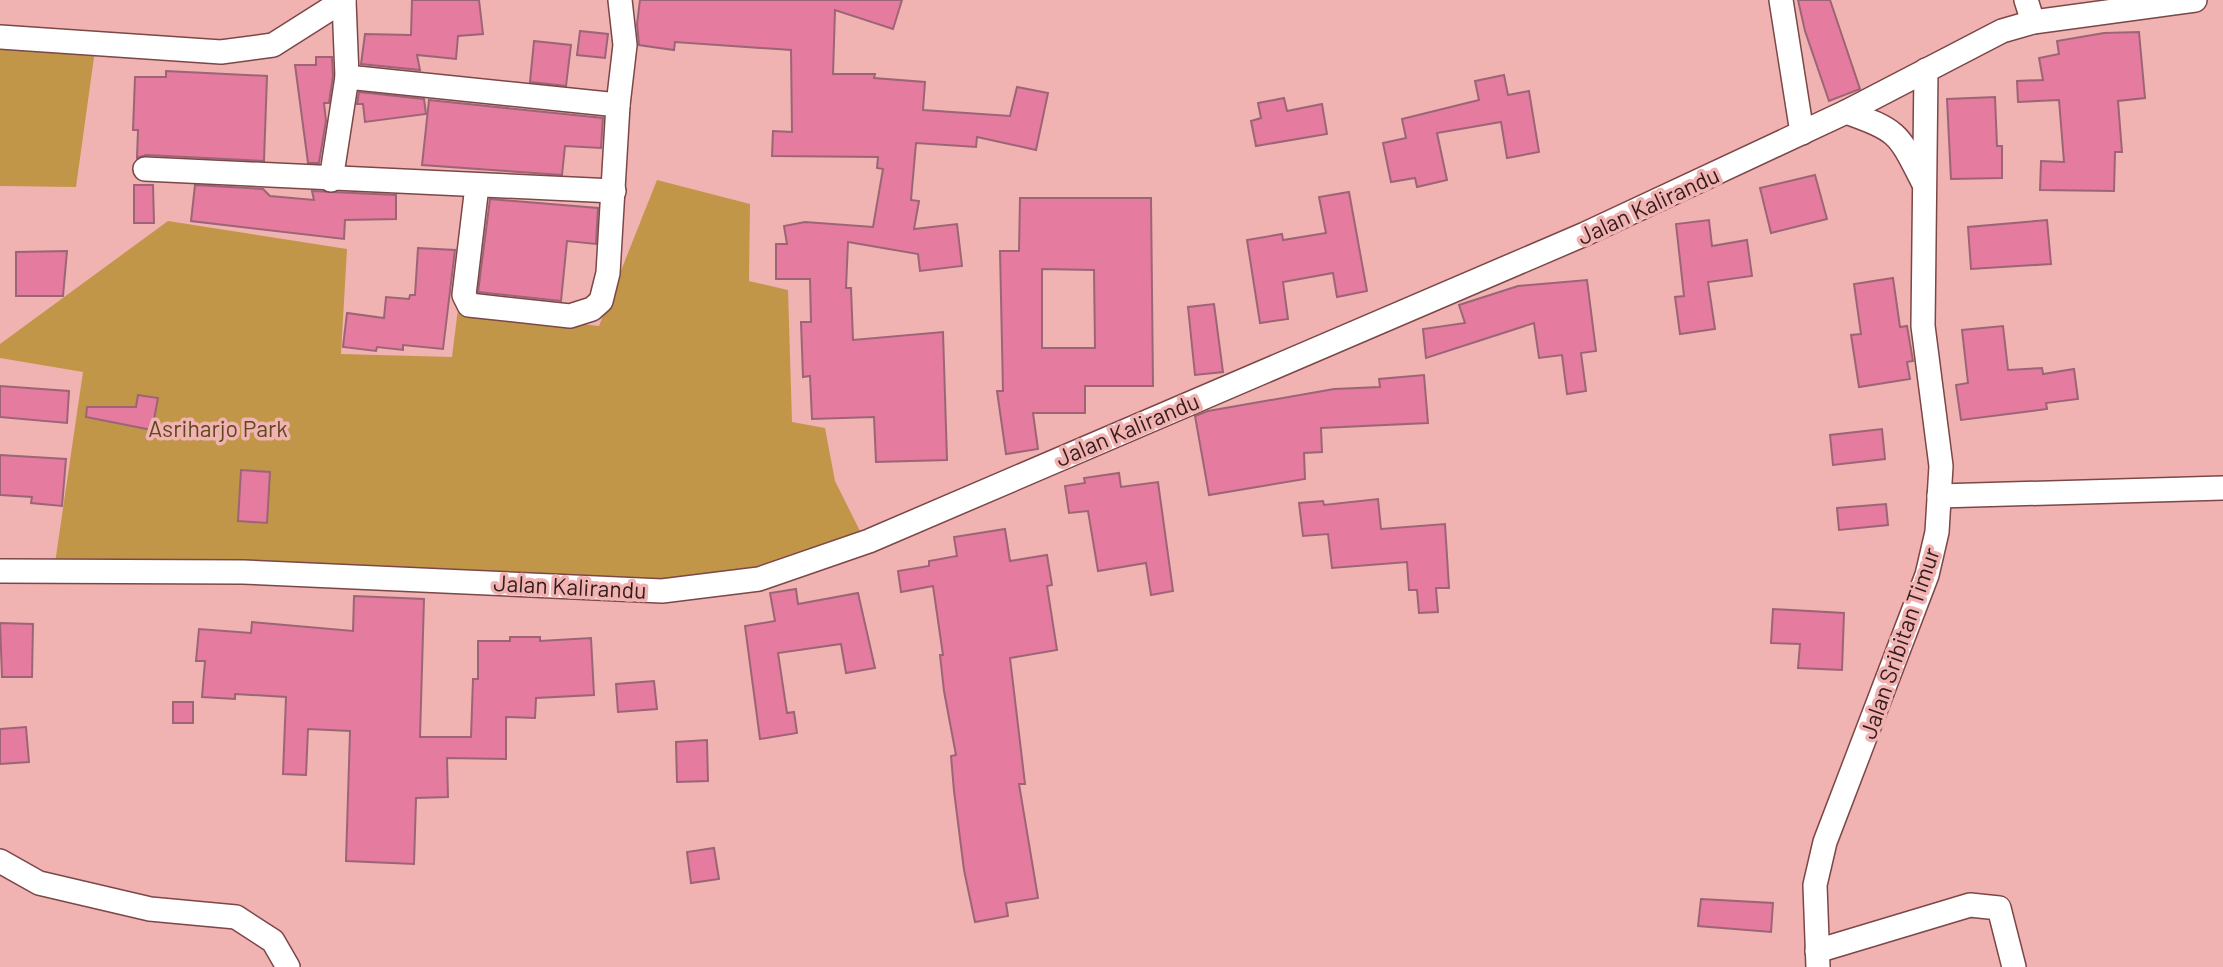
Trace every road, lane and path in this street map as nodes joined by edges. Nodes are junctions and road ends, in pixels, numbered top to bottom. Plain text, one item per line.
1 (344, 0) edge
2 (620, 0) edge
3 (1781, 0) edge
4 (2026, 0) edge
5 (2195, 0) edge
6 (2033, 22) junction
7 (0, 37) edge
8 (1926, 70) junction
9 (347, 77) junction
10 (618, 105) junction
11 (1846, 112) junction
12 (1802, 133) junction
13 (145, 169) dead end
14 (331, 180) junction
15 (1924, 185) junction
16 (477, 186) junction
17 (614, 191) junction
18 (2223, 488) edge
19 (1939, 496) junction
20 (0, 571) edge
21 (0, 861) edge
22 (1818, 959) edge
23 (288, 967) edge
24 (2014, 967) edge

1 - 7 street
1 - 9 street
2 - 10 street
3 - 12 street
4 - 6 street
5 - 6 street, Jalan Kalirandu
6 - 8 street, Jalan Kalirandu
8 - 11 street, Jalan Kalirandu
8 - 15 street, Jalan Sribitan Timur
9 - 10 street
9 - 14 street
10 - 17 street
11 - 12 street, Jalan Kalirandu
11 - 15 street, Jalan Sribitan Timur
12 - 20 street, Jalan Kalirandu
13 - 14 street
14 - 16 street
15 - 19 street, Jalan Sribitan Timur
16 - 17 street
16 - 17 street
18 - 19 street
19 - 22 street, Jalan Sribitan Timur
21 - 23 street
22 - 24 street

